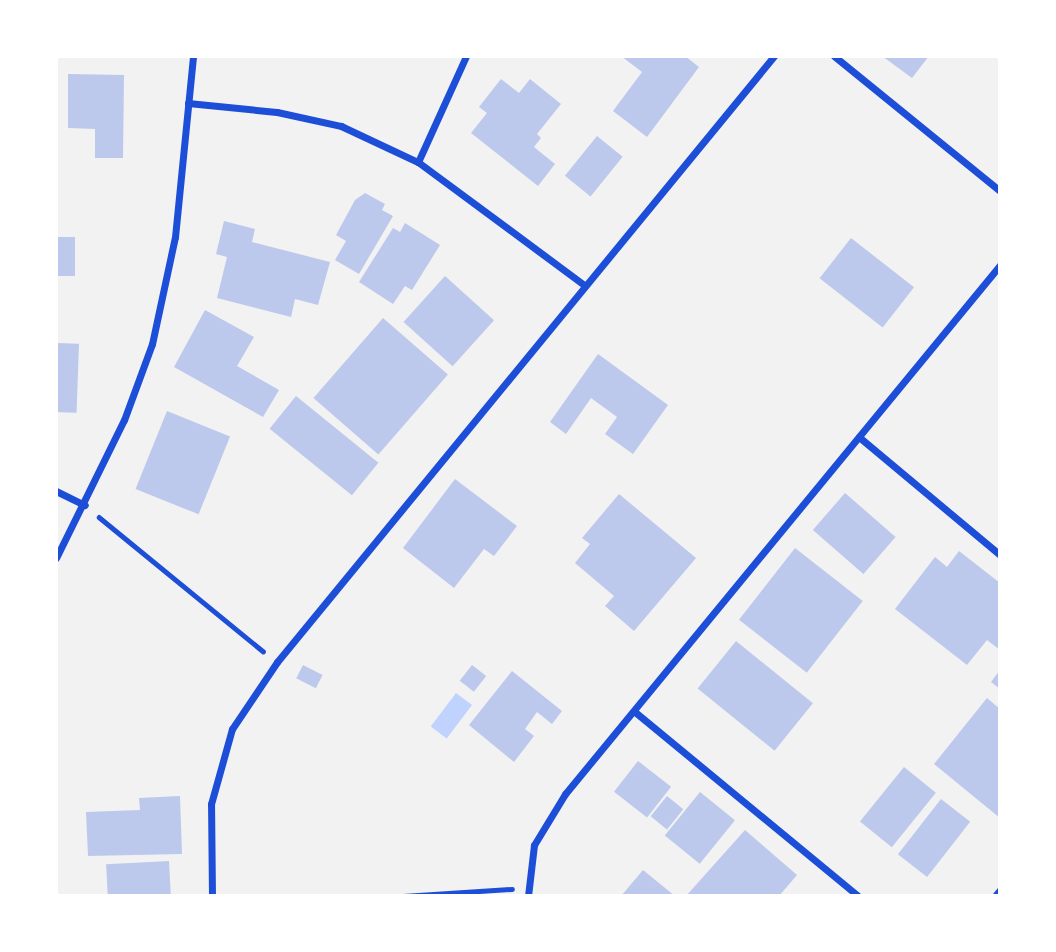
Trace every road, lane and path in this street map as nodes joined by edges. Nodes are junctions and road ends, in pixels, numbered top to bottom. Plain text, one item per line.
1 (193, 56) edge
2 (466, 56) edge
3 (774, 56) edge
4 (834, 56) edge
5 (188, 103) junction
6 (418, 162) junction
7 (1000, 191) edge
8 (1000, 265) edge
9 (583, 284) junction
10 (859, 437) junction
11 (56, 491) edge
12 (85, 505) junction
13 (1000, 555) edge
14 (56, 558) edge
15 (277, 662) junction
16 (635, 712) junction
17 (1000, 890) edge
18 (527, 892) edge
19 (212, 896) edge
20 (403, 896) edge
21 (858, 896) edge
22 (995, 896) edge

1 - 5 street
2 - 6 street
3 - 9 street
4 - 7 street
5 - 6 street
5 - 12 street
6 - 9 street
8 - 10 street
9 - 15 street
10 - 13 street
10 - 16 street
11 - 12 street
12 - 14 street
12 - 15 path
15 - 19 street
16 - 18 street
16 - 21 street
17 - 22 street
18 - 20 path

